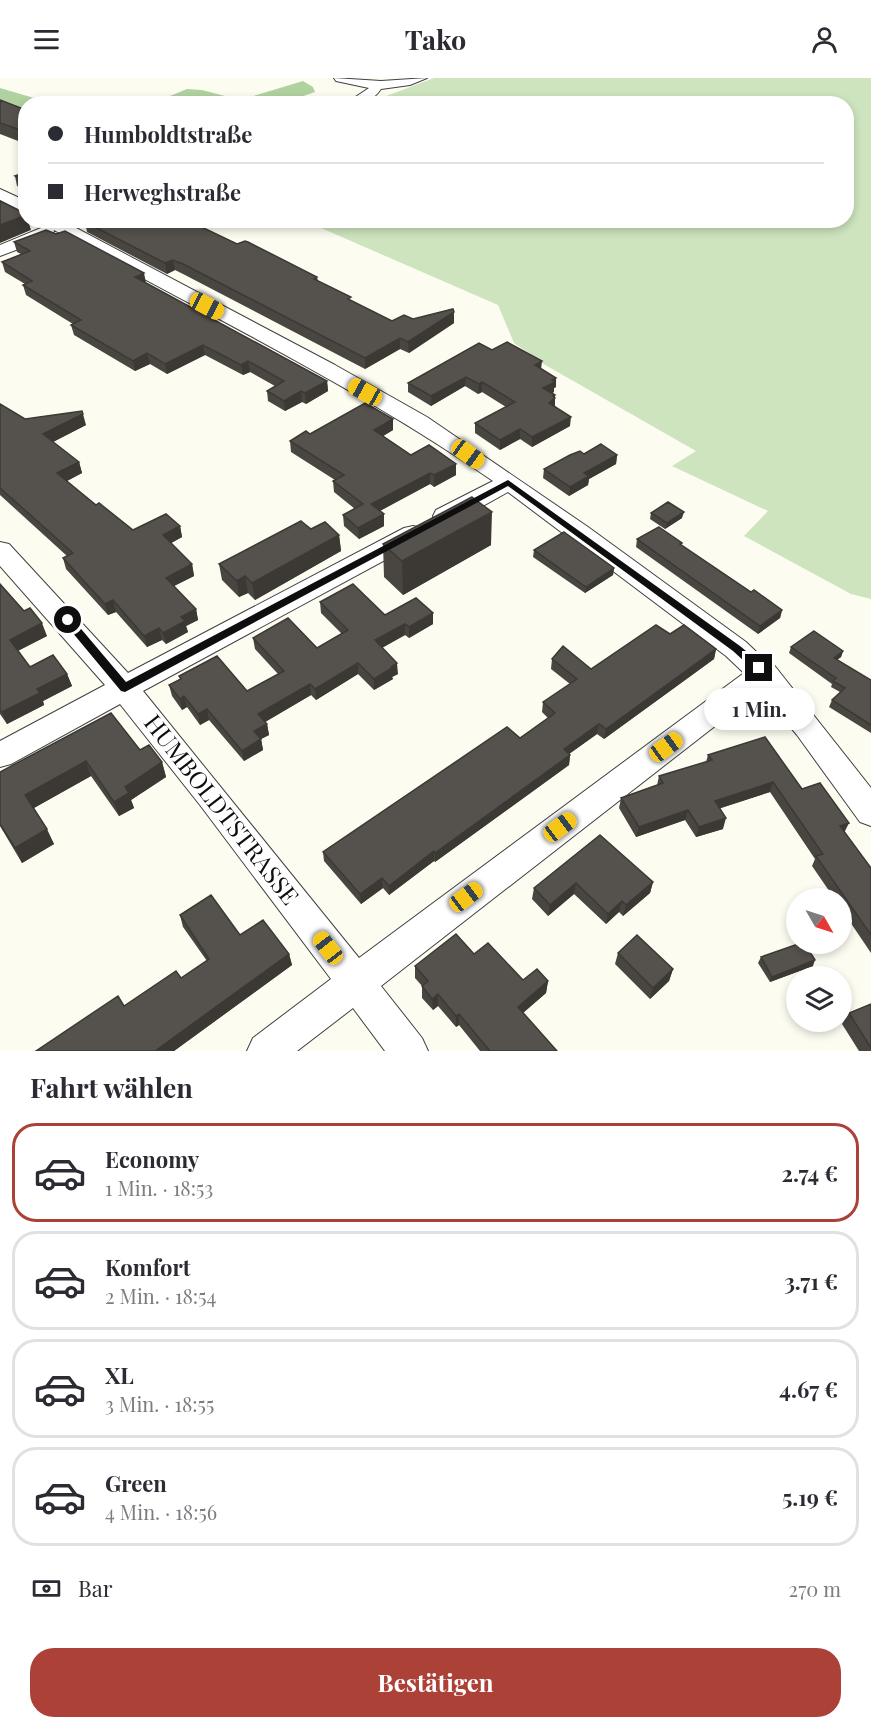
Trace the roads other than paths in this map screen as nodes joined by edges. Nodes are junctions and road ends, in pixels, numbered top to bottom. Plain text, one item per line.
1 (341, 78) edge
2 (420, 78) edge
3 (377, 86) junction
4 (367, 96) edge
5 (0, 194) edge
6 (18, 204) edge
7 (50, 228) edge
8 (70, 228) edge
9 (0, 251) edge
10 (508, 483) junction
11 (0, 550) edge
12 (764, 673) junction
13 (125, 688) junction
14 (0, 755) edge
15 (871, 812) edge
16 (355, 982) junction
17 (266, 1051) edge
18 (409, 1051) edge

1 - 3 street
2 - 3 street
3 - 4 street
5 - 6 street
7 - 9 street
8 - 10 street
10 - 12 street
10 - 13 street
11 - 13 street, HUMBOLDTSTRASSE
12 - 15 street
12 - 16 street
13 - 14 street
13 - 16 street, HUMBOLDTSTRASSE
16 - 17 street
16 - 18 street, HUMBOLDTSTRASSE

